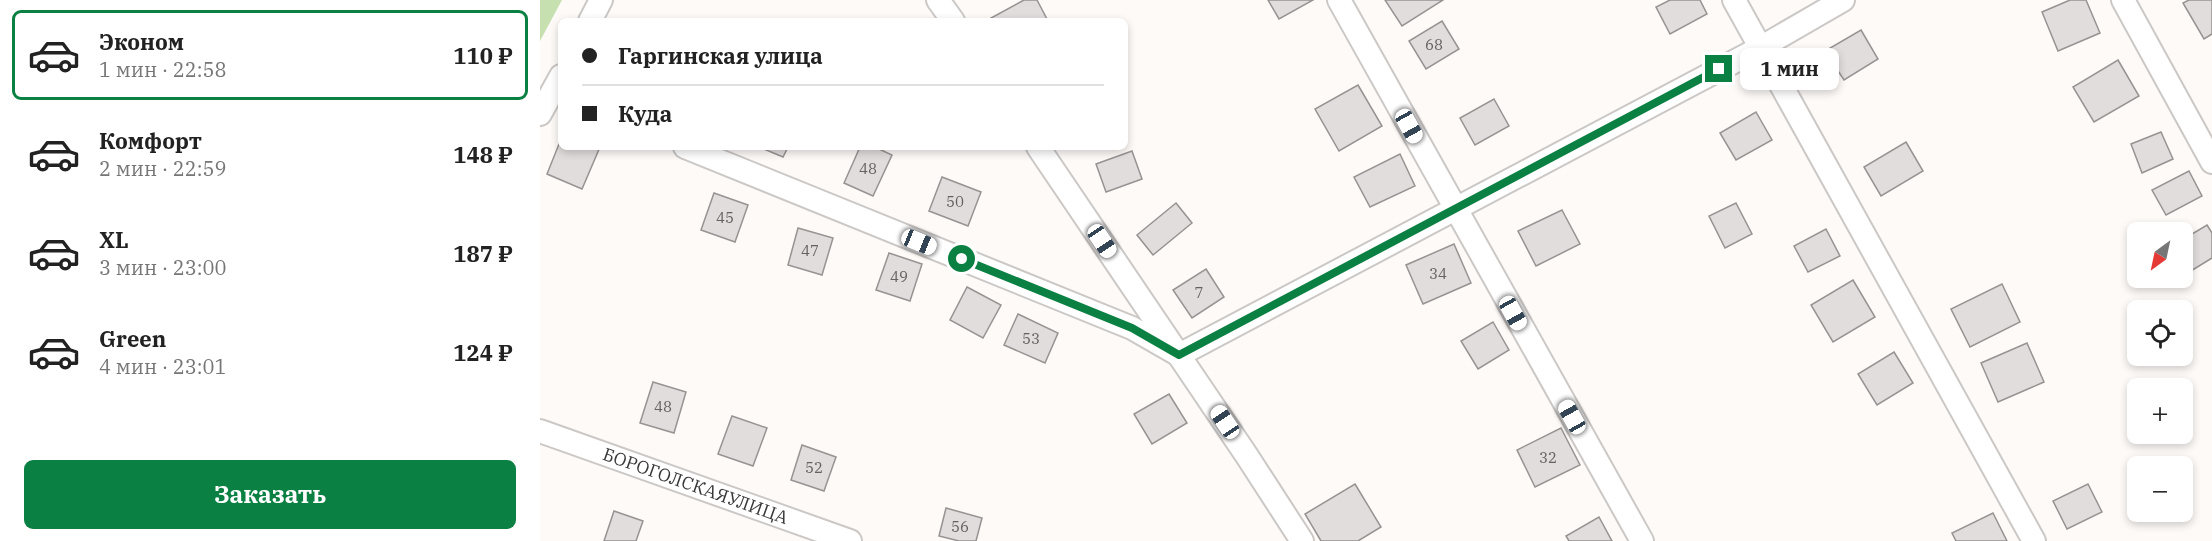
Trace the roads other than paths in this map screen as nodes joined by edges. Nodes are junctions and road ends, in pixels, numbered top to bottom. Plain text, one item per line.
1 (601, 0) edge
2 (1339, 0) edge
3 (1734, 0) edge
4 (1844, 0) edge
5 (2123, 0) edge
6 (592, 18) edge
7 (1760, 48) junction
8 (554, 82) edge
9 (540, 114) edge
10 (691, 150) edge
11 (1040, 150) edge
12 (2212, 162) edge
13 (1455, 209) junction
14 (1179, 355) junction
15 (540, 431) edge
16 (850, 541) edge
17 (1302, 541) edge
18 (1642, 541) edge
19 (2034, 541) edge

1 - 6 street
2 - 13 street
3 - 7 street
4 - 7 street
5 - 12 street
7 - 13 street
7 - 19 street
8 - 9 street
10 - 14 street
11 - 14 street
13 - 14 street
13 - 18 street
14 - 17 street
15 - 16 street, БОРОГОЛСКАЯУЛИЦА

